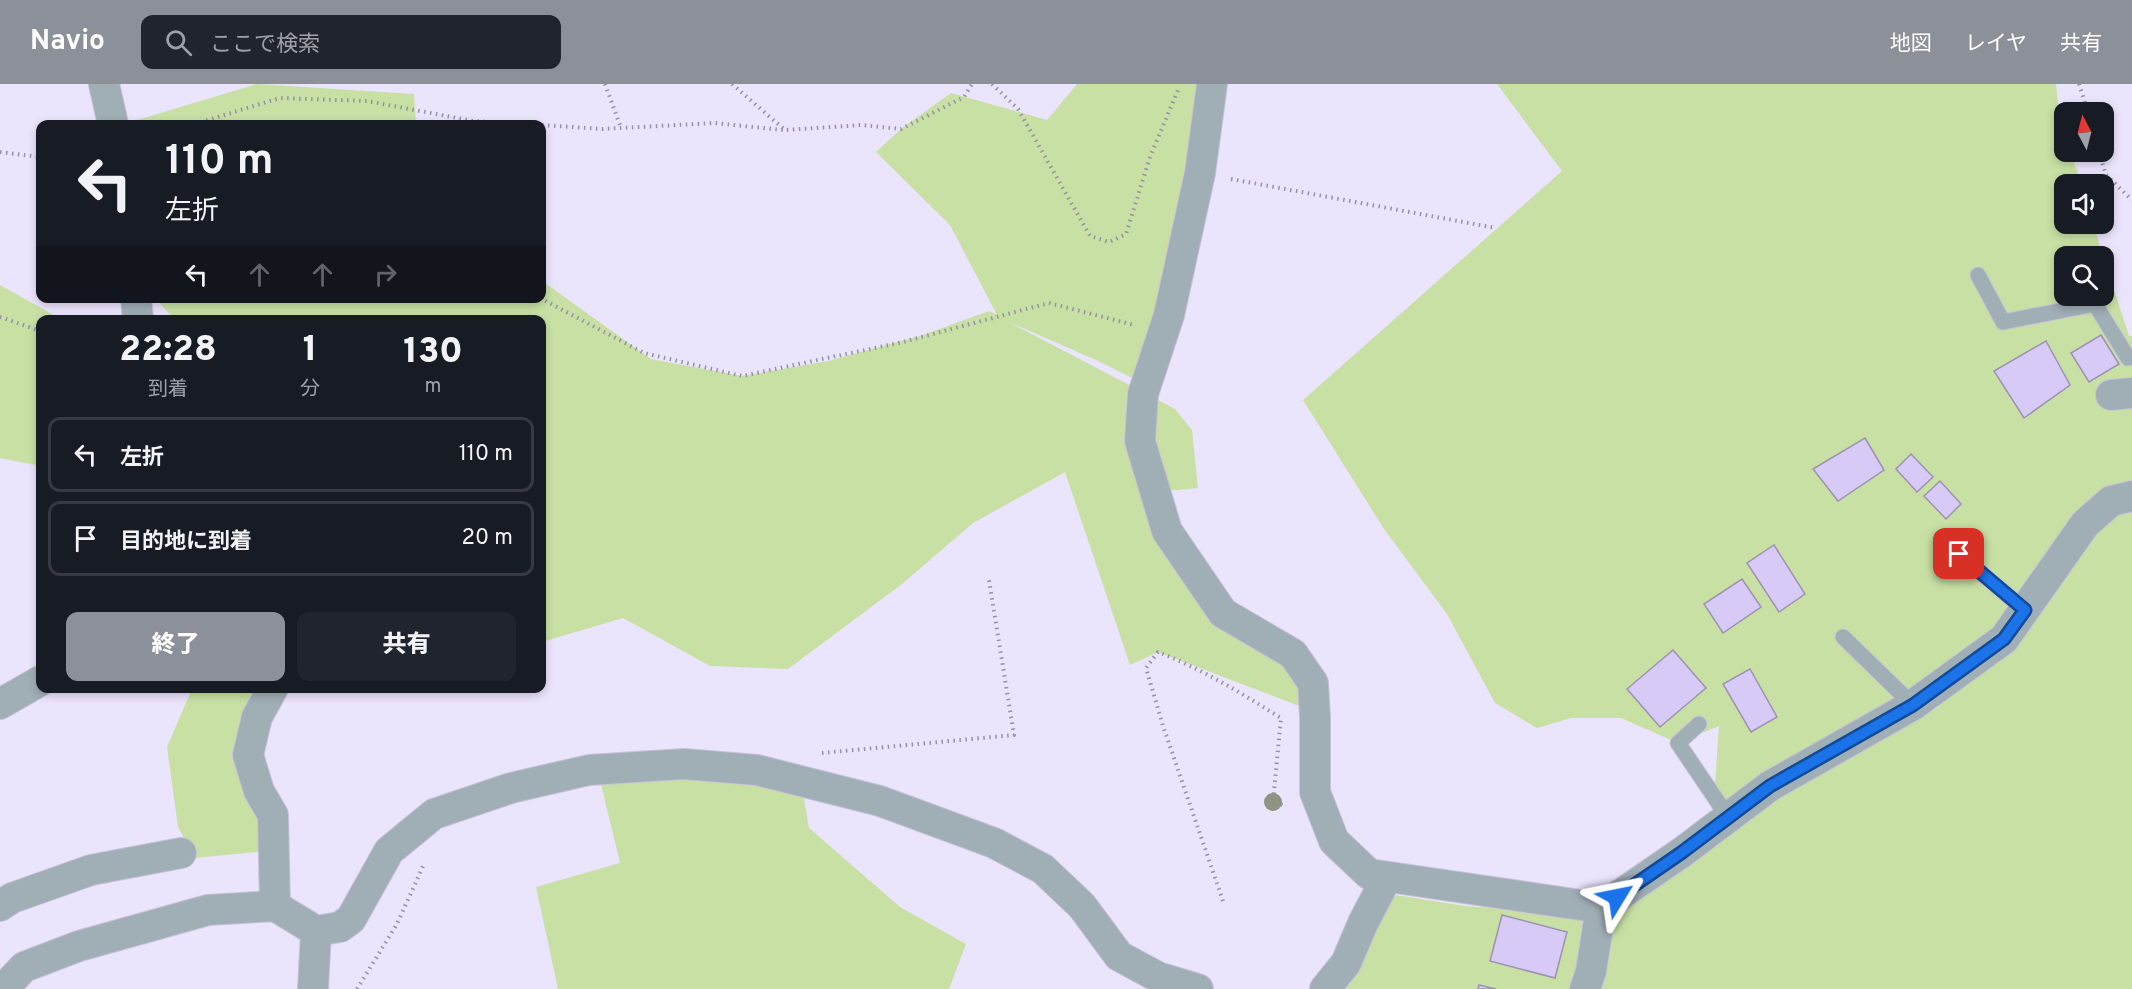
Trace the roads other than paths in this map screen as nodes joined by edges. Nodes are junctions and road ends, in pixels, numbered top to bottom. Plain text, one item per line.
1 (104, 84) edge
2 (1212, 84) edge
3 (112, 120) edge
4 (1978, 275) dead end
5 (2132, 357) edge
6 (2132, 496) edge
7 (1942, 540) dead end
8 (2025, 610) junction
9 (1843, 637) dead end
10 (36, 683) edge
11 (270, 693) edge
12 (0, 704) edge
13 (1913, 705) junction
14 (1699, 724) dead end
15 (1728, 818) junction
16 (181, 853) dead end
17 (1387, 877) junction
18 (0, 906) edge
19 (274, 906) junction
20 (1601, 908) junction
21 (315, 931) junction
22 (3, 989) edge
23 (313, 989) edge
24 (1198, 989) edge
25 (1325, 989) edge
26 (1585, 989) edge

1 - 3 street
2 - 17 street
4 - 5 lane
6 - 8 street
7 - 8 lane
8 - 13 street
9 - 13 lane
10 - 12 street
11 - 19 street
13 - 15 street
14 - 15 lane
15 - 20 street
16 - 18 street
17 - 20 street
17 - 25 street
19 - 21 street
19 - 22 street
20 - 26 street
21 - 23 street
21 - 24 street

